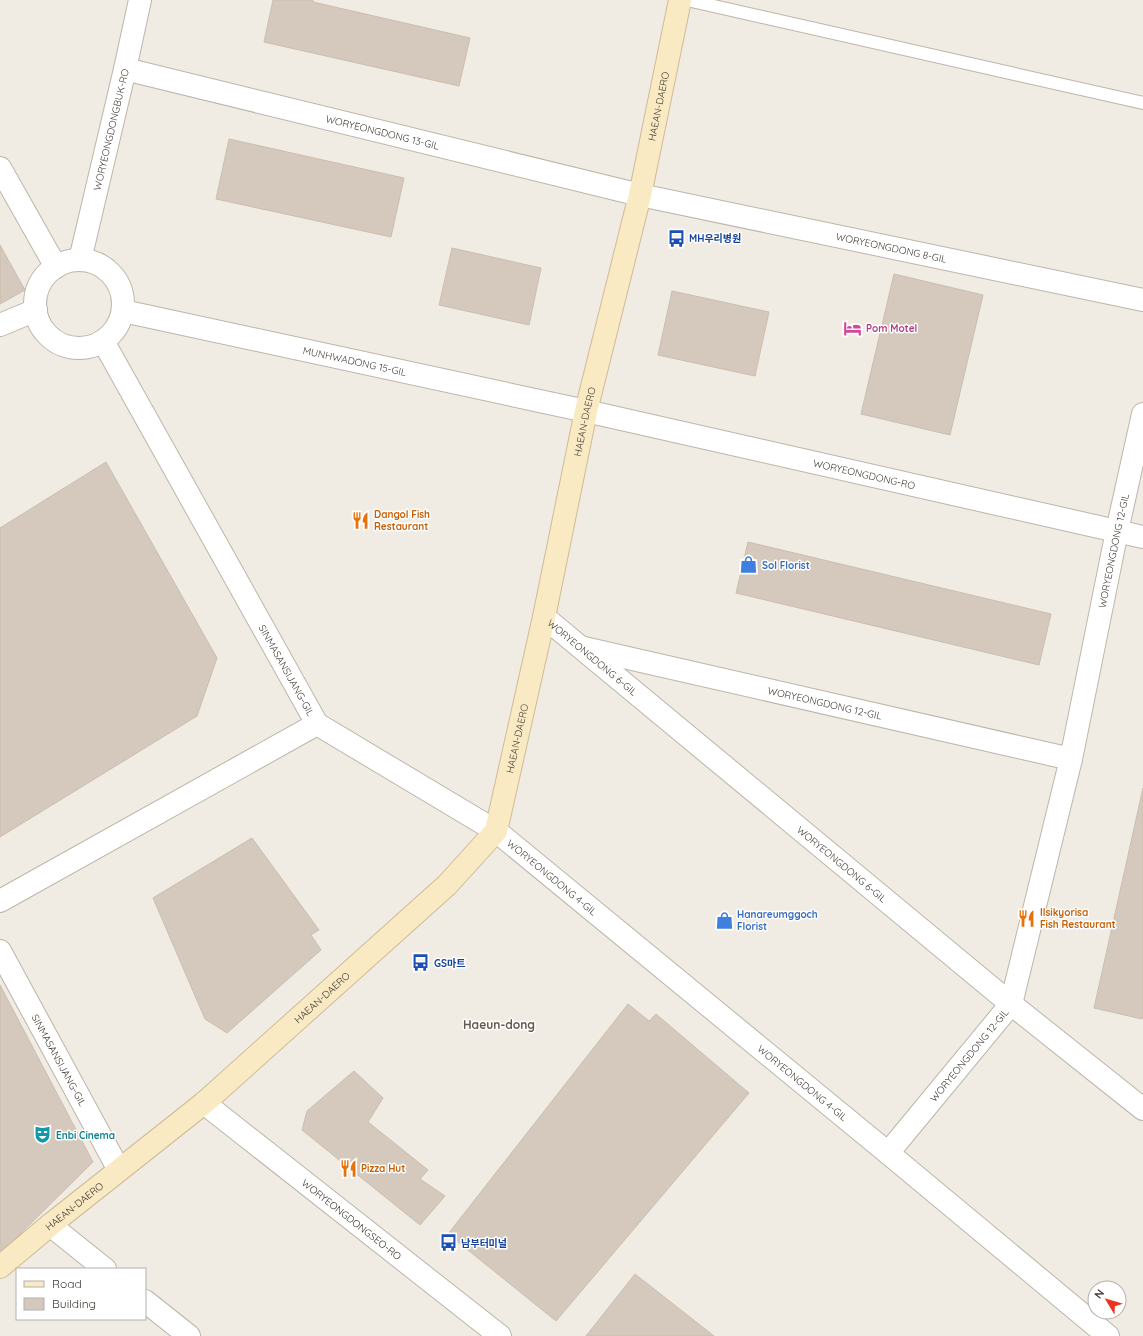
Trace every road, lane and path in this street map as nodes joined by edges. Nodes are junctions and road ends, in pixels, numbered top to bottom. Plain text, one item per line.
1 (140, 0) edge
2 (680, 0) edge
3 (687, 0) edge
4 (125, 69) junction
5 (1143, 103) edge
6 (0, 168) edge
7 (640, 195) junction
8 (80, 260) junction
9 (56, 267) junction
10 (1143, 300) edge
11 (36, 310) junction
12 (123, 311) junction
13 (0, 325) edge
14 (103, 341) junction
15 (586, 411) junction
16 (1143, 414) edge
17 (1117, 531) junction
18 (1143, 537) edge
19 (544, 617) junction
20 (579, 647) junction
21 (317, 724) junction
22 (1071, 759) junction
23 (496, 831) junction
24 (0, 901) edge
25 (0, 951) edge
26 (1011, 1004) junction
27 (204, 1103) junction
28 (1143, 1109) edge
29 (888, 1153) junction
30 (119, 1170) junction
31 (50, 1225) junction
32 (0, 1267) edge
33 (104, 1268) edge
34 (146, 1302) edge
35 (489, 1332) edge
36 (189, 1336) edge
37 (1108, 1336) edge

1 - 4 street, WORYEONGDONGBUK-RO
2 - 7 main road, HAEAN-DAERO
3 - 5 lane
4 - 7 street, WORYEONGDONG 13-GIL
4 - 8 street, WORYEONGDONGBUK-RO
6 - 9 street
7 - 10 street, WORYEONGDONG 8-GIL
7 - 15 main road, HAEAN-DAERO
8 - 9 street
8 - 12 street
9 - 11 street
11 - 13 street
11 - 14 street
12 - 14 street
12 - 15 street, MUNHWADONG 15-GIL
14 - 21 street, SINMASANSIJANG-GIL
15 - 17 street, WORYEONGDONG-RO
15 - 19 main road, HAEAN-DAERO
16 - 17 street, WORYEONGDONG 12-GIL
17 - 18 street, WORYEONGDONG-RO
17 - 22 street, WORYEONGDONG 12-GIL
19 - 20 street, WORYEONGDONG 6-GIL
19 - 23 main road, HAEAN-DAERO
20 - 22 street, WORYEONGDONG 12-GIL
20 - 26 street, WORYEONGDONG 6-GIL
21 - 23 street, WORYEONGDONG 4-GIL
21 - 24 street, SINMASANSIJANG-GIL
22 - 26 street, WORYEONGDONG 12-GIL
23 - 27 main road, HAEAN-DAERO
23 - 29 street, WORYEONGDONG 4-GIL
25 - 30 street, SINMASANSIJANG-GIL
26 - 28 street, WORYEONGDONG 6-GIL
26 - 29 street, WORYEONGDONG 12-GIL
27 - 30 main road, HAEAN-DAERO
27 - 35 street, WORYEONGDONGSEO-RO
29 - 37 street, WORYEONGDONG 4-GIL
30 - 31 main road, HAEAN-DAERO
31 - 32 main road, HAEAN-DAERO
31 - 33 street
34 - 36 street

